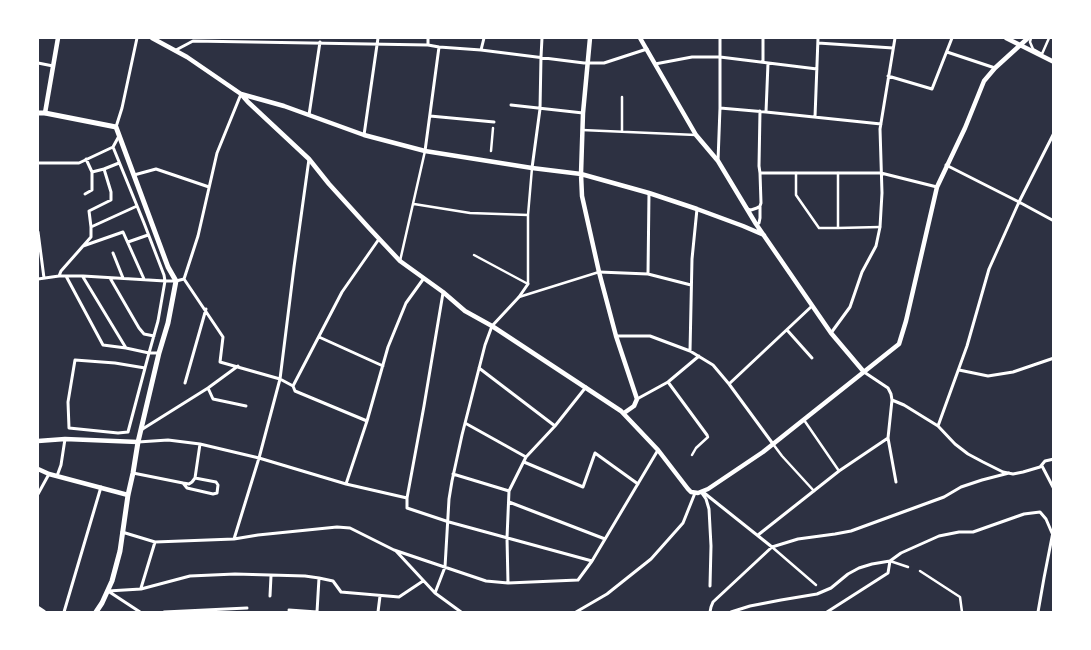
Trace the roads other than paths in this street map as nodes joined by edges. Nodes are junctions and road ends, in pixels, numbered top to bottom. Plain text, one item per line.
1 (58, 38) edge
2 (137, 38) edge
3 (152, 38) edge
4 (271, 38) edge
5 (378, 38) edge
6 (428, 38) edge
7 (484, 38) edge
8 (542, 38) edge
9 (590, 38) edge
10 (640, 38) edge
11 (720, 38) edge
12 (763, 38) edge
13 (818, 38) edge
14 (895, 38) edge
15 (952, 38) edge
16 (1006, 38) edge
17 (1030, 38) edge
18 (1049, 38) edge
19 (271, 42) junction
20 (320, 42) junction
21 (818, 43) junction
22 (377, 44) junction
23 (1021, 44) junction
24 (428, 45) junction
25 (440, 47) junction
26 (893, 48) junction
27 (647, 49) junction
28 (176, 50) junction
29 (481, 50) junction
30 (948, 52) junction
31 (541, 57) junction
32 (720, 57) junction
33 (588, 62) junction
34 (763, 62) junction
35 (1054, 62) edge
36 (768, 63) junction
37 (38, 64) edge
38 (655, 64) junction
39 (54, 66) junction
40 (995, 68) junction
41 (817, 69) junction
42 (888, 76) junction
43 (241, 94) junction
44 (622, 98) dead end
45 (511, 105) dead end
46 (720, 108) junction
47 (540, 109) junction
48 (760, 111) junction
49 (766, 112) junction
50 (38, 113) edge
51 (45, 113) junction
52 (583, 113) junction
53 (309, 115) junction
54 (430, 116) junction
55 (815, 117) junction
56 (494, 122) dead end
57 (881, 124) junction
58 (116, 127) junction
59 (493, 128) dead end
60 (582, 130) junction
61 (622, 132) junction
62 (1054, 133) edge
63 (120, 135) junction
64 (364, 135) junction
65 (696, 135) junction
66 (113, 146) junction
67 (425, 151) junction
68 (491, 151) dead end
69 (86, 159) junction
70 (309, 159) junction
71 (718, 161) junction
72 (38, 163) edge
73 (119, 163) junction
74 (946, 165) junction
75 (532, 168) junction
76 (104, 169) junction
77 (92, 172) junction
78 (760, 173) junction
79 (796, 173) junction
80 (838, 173) junction
81 (881, 173) junction
82 (581, 174) junction
83 (134, 175) junction
84 (209, 187) junction
85 (937, 187) junction
86 (648, 193) junction
87 (85, 194) dead end
88 (1019, 202) junction
89 (414, 204) junction
90 (137, 206) junction
91 (760, 206) junction
92 (697, 209) junction
93 (747, 209) junction
94 (528, 215) junction
95 (1054, 221) edge
96 (756, 224) junction
97 (743, 226) junction
98 (91, 227) junction
99 (880, 227) junction
100 (838, 228) junction
101 (38, 232) edge
102 (148, 235) junction
103 (764, 235) junction
104 (379, 239) junction
105 (128, 242) junction
106 (82, 247) junction
107 (113, 253) dead end
108 (474, 255) dead end
109 (400, 260) junction
110 (599, 272) junction
111 (648, 274) junction
112 (59, 276) junction
113 (66, 276) junction
114 (83, 276) junction
115 (44, 278) junction
116 (110, 278) junction
117 (123, 278) junction
118 (184, 278) junction
119 (424, 278) junction
120 (38, 279) edge
121 (144, 279) junction
122 (165, 281) junction
123 (176, 281) junction
124 (528, 284) junction
125 (691, 285) junction
126 (443, 292) junction
127 (519, 297) junction
128 (812, 306) junction
129 (206, 309) junction
130 (492, 326) junction
131 (787, 330) junction
132 (831, 334) junction
133 (154, 336) junction
134 (616, 336) junction
135 (319, 337) junction
136 (126, 348) junction
137 (690, 351) junction
138 (159, 353) junction
139 (149, 354) junction
140 (699, 356) junction
141 (812, 358) dead end
142 (1054, 358) edge
143 (238, 366) junction
144 (383, 366) junction
145 (146, 368) junction
146 (479, 368) junction
147 (959, 370) junction
148 (864, 372) junction
149 (280, 380) junction
150 (668, 382) junction
151 (185, 383) dead end
152 (729, 384) junction
153 (293, 386) junction
154 (586, 387) junction
155 (208, 388) junction
156 (637, 399) junction
157 (892, 400) junction
158 (246, 406) dead end
159 (624, 414) junction
160 (804, 420) junction
161 (367, 421) junction
162 (465, 423) junction
163 (555, 426) junction
164 (938, 426) junction
165 (140, 430) junction
166 (707, 435) joint
167 (888, 438) junction
168 (65, 439) junction
169 (38, 441) edge
170 (138, 442) junction
171 (200, 444) junction
172 (773, 444) junction
173 (658, 450) junction
174 (692, 455) dead end
175 (259, 458) junction
176 (526, 458) junction
177 (1054, 459) edge
178 (524, 462) junction
179 (1042, 466) junction
180 (38, 469) edge
181 (839, 471) junction
182 (133, 473) junction
183 (1009, 473) junction
184 (49, 474) junction
185 (454, 474) junction
186 (57, 476) junction
187 (195, 478) junction
188 (896, 482) dead end
189 (183, 483) junction
190 (346, 484) junction
191 (638, 484) junction
192 (101, 487) junction
193 (1054, 489) edge
194 (509, 491) junction
195 (814, 491) junction
196 (701, 492) junction
197 (38, 494) edge
198 (128, 495) junction
199 (407, 498) junction
200 (509, 502) junction
201 (449, 522) junction
202 (122, 532) junction
203 (1053, 532) edge
204 (758, 535) junction
205 (507, 538) junction
206 (234, 539) junction
207 (605, 539) junction
208 (155, 542) junction
209 (772, 547) junction
210 (394, 550) junction
211 (592, 561) junction
212 (890, 561) junction
213 (908, 567) dead end
214 (445, 568) junction
215 (920, 571) dead end
216 (271, 576) junction
217 (318, 578) junction
218 (423, 581) junction
219 (508, 583) junction
220 (816, 585) dead end
221 (710, 586) dead end
222 (141, 589) junction
223 (108, 591) junction
224 (435, 593) junction
225 (270, 596) dead end
226 (380, 596) junction
227 (247, 608) dead end
228 (289, 610) dead end
229 (64, 612) edge
230 (96, 612) edge
231 (140, 612) edge
232 (164, 612) edge
233 (378, 612) edge
234 (461, 612) edge
235 (576, 612) edge
236 (710, 612) edge
237 (731, 612) edge
238 (827, 612) edge
239 (962, 612) edge
240 (1038, 612) edge

1 - 39 street
2 - 58 street
3 - 28 street
4 - 19 street
5 - 22 street
6 - 24 street
7 - 29 street
8 - 31 street
9 - 33 street
10 - 27 street
11 - 32 street
12 - 34 street
13 - 21 street
14 - 26 street
15 - 30 street
16 - 23 street
17 - 18 street
17 - 23 street
19 - 20 street
19 - 28 street
20 - 22 street
20 - 53 street
21 - 26 street
21 - 41 street
22 - 24 street
22 - 64 street
23 - 35 street
23 - 40 street
24 - 25 street
25 - 29 street
25 - 54 street
26 - 42 street
27 - 33 street
27 - 38 street
28 - 43 street
29 - 31 street
30 - 40 street
30 - 42 street
31 - 33 street
31 - 47 street
32 - 34 street
32 - 38 street
32 - 46 street
33 - 52 street
34 - 36 street
36 - 41 street
36 - 49 street
37 - 39 street
38 - 65 street
39 - 51 street
40 - 74 street
41 - 55 street
42 - 57 street
43 - 53 street
43 - 70 street
43 - 84 street
44 - 61 street
45 - 47 street
46 - 48 street
46 - 71 street
47 - 52 street
47 - 75 street
48 - 49 street
48 - 78 street
49 - 55 street
50 - 51 main road
51 - 58 main road
52 - 60 street
53 - 64 street
54 - 56 street
54 - 67 street
55 - 57 street
57 - 81 street
58 - 63 main road
59 - 68 street
60 - 61 street
60 - 82 street
61 - 65 street
62 - 88 street
63 - 66 street
63 - 83 main road
64 - 67 street
65 - 71 street
66 - 69 street
66 - 73 street
67 - 75 street
67 - 89 street
69 - 72 street
69 - 77 street
70 - 104 street
70 - 149 street
71 - 93 street
73 - 76 street
73 - 90 street
74 - 85 street
74 - 88 street
75 - 82 street
75 - 94 street
76 - 77 street
76 - 98 street
77 - 87 street
78 - 79 street
78 - 91 street
79 - 80 street
79 - 100 street
80 - 81 street
80 - 100 street
81 - 85 street
81 - 99 street
82 - 86 street
82 - 110 street
83 - 84 street
83 - 123 main road
84 - 118 street
85 - 148 street
86 - 92 street
86 - 111 street
88 - 95 street
88 - 147 street
89 - 94 street
89 - 109 street
90 - 98 street
90 - 102 street
91 - 93 street
91 - 96 street
92 - 97 street
92 - 125 street
93 - 96 street
94 - 124 street
96 - 97 street
96 - 103 street
97 - 103 street
98 - 106 street
99 - 100 street
99 - 132 street
101 - 115 street
102 - 105 street
102 - 122 street
103 - 128 street
104 - 109 street
104 - 135 street
105 - 106 street
105 - 121 street
106 - 112 street
107 - 117 street
108 - 124 street
109 - 119 street
110 - 111 street
110 - 127 street
110 - 134 street
111 - 125 street
112 - 113 street
112 - 115 street
113 - 114 street
113 - 136 street
114 - 116 street
114 - 136 street
115 - 120 street
116 - 117 street
116 - 133 street
117 - 121 street
118 - 123 street
118 - 129 street
119 - 126 street
119 - 144 street
121 - 122 street
122 - 123 street
122 - 133 street
123 - 138 main road
124 - 127 street
125 - 137 street
126 - 130 street
126 - 199 street
127 - 130 street
128 - 131 street
128 - 132 street
129 - 143 street
129 - 151 street
130 - 146 street
130 - 154 street
131 - 141 street
131 - 152 street
132 - 148 street
133 - 139 street
134 - 137 street
134 - 156 street
135 - 144 street
135 - 153 street
136 - 139 street
137 - 140 street
138 - 139 street
138 - 165 main road
139 - 145 street
140 - 150 street
140 - 152 street
142 - 147 street
143 - 149 street
143 - 155 street
144 - 161 street
145 - 145 street
146 - 162 street
146 - 163 street
147 - 164 street
148 - 157 street
148 - 160 street
149 - 153 street
149 - 175 street
150 - 156 street
150 - 166 street
152 - 172 street
153 - 161 street
154 - 159 street
154 - 163 street
155 - 158 street
155 - 165 street
156 - 159 street
157 - 164 street
157 - 167 street
159 - 173 street
160 - 172 street
160 - 181 street
161 - 190 street
162 - 176 street
162 - 185 street
163 - 176 street
164 - 183 street
165 - 170 main road
166 - 174 street
167 - 181 street
167 - 188 street
168 - 169 street
168 - 170 street
168 - 186 street
170 - 171 street
170 - 182 main road
171 - 175 street
171 - 187 street
172 - 195 street
172 - 196 street
173 - 191 street
173 - 196 street
175 - 190 street
175 - 206 street
176 - 178 street
177 - 179 street
178 - 191 street
178 - 194 street
179 - 183 street
179 - 193 street
180 - 184 street
181 - 195 street
182 - 189 street
182 - 198 main road
183 - 209 street
184 - 186 street
184 - 197 street
185 - 194 street
185 - 201 street
186 - 192 street
187 - 189 street
187 - 189 street
190 - 199 street
191 - 207 street
192 - 198 street
192 - 229 street
194 - 200 street
195 - 204 street
196 - 204 street
196 - 221 street
196 - 235 street
198 - 202 main road
199 - 201 street
200 - 205 street
200 - 207 street
201 - 205 street
201 - 214 street
202 - 208 street
202 - 223 main road
203 - 212 street
203 - 240 street
204 - 209 street
205 - 211 street
205 - 219 street
206 - 208 street
206 - 210 street
207 - 211 street
208 - 222 street
209 - 220 street
209 - 236 street
210 - 214 street
210 - 218 street
211 - 219 street
212 - 213 street
212 - 237 street
212 - 238 street
214 - 219 street
214 - 224 street
215 - 239 street
216 - 217 street
216 - 222 street
216 - 225 street
217 - 226 street
217 - 228 street
218 - 224 street
218 - 226 street
222 - 223 street
223 - 230 main road
223 - 231 street
224 - 234 street
226 - 233 street
227 - 232 street

